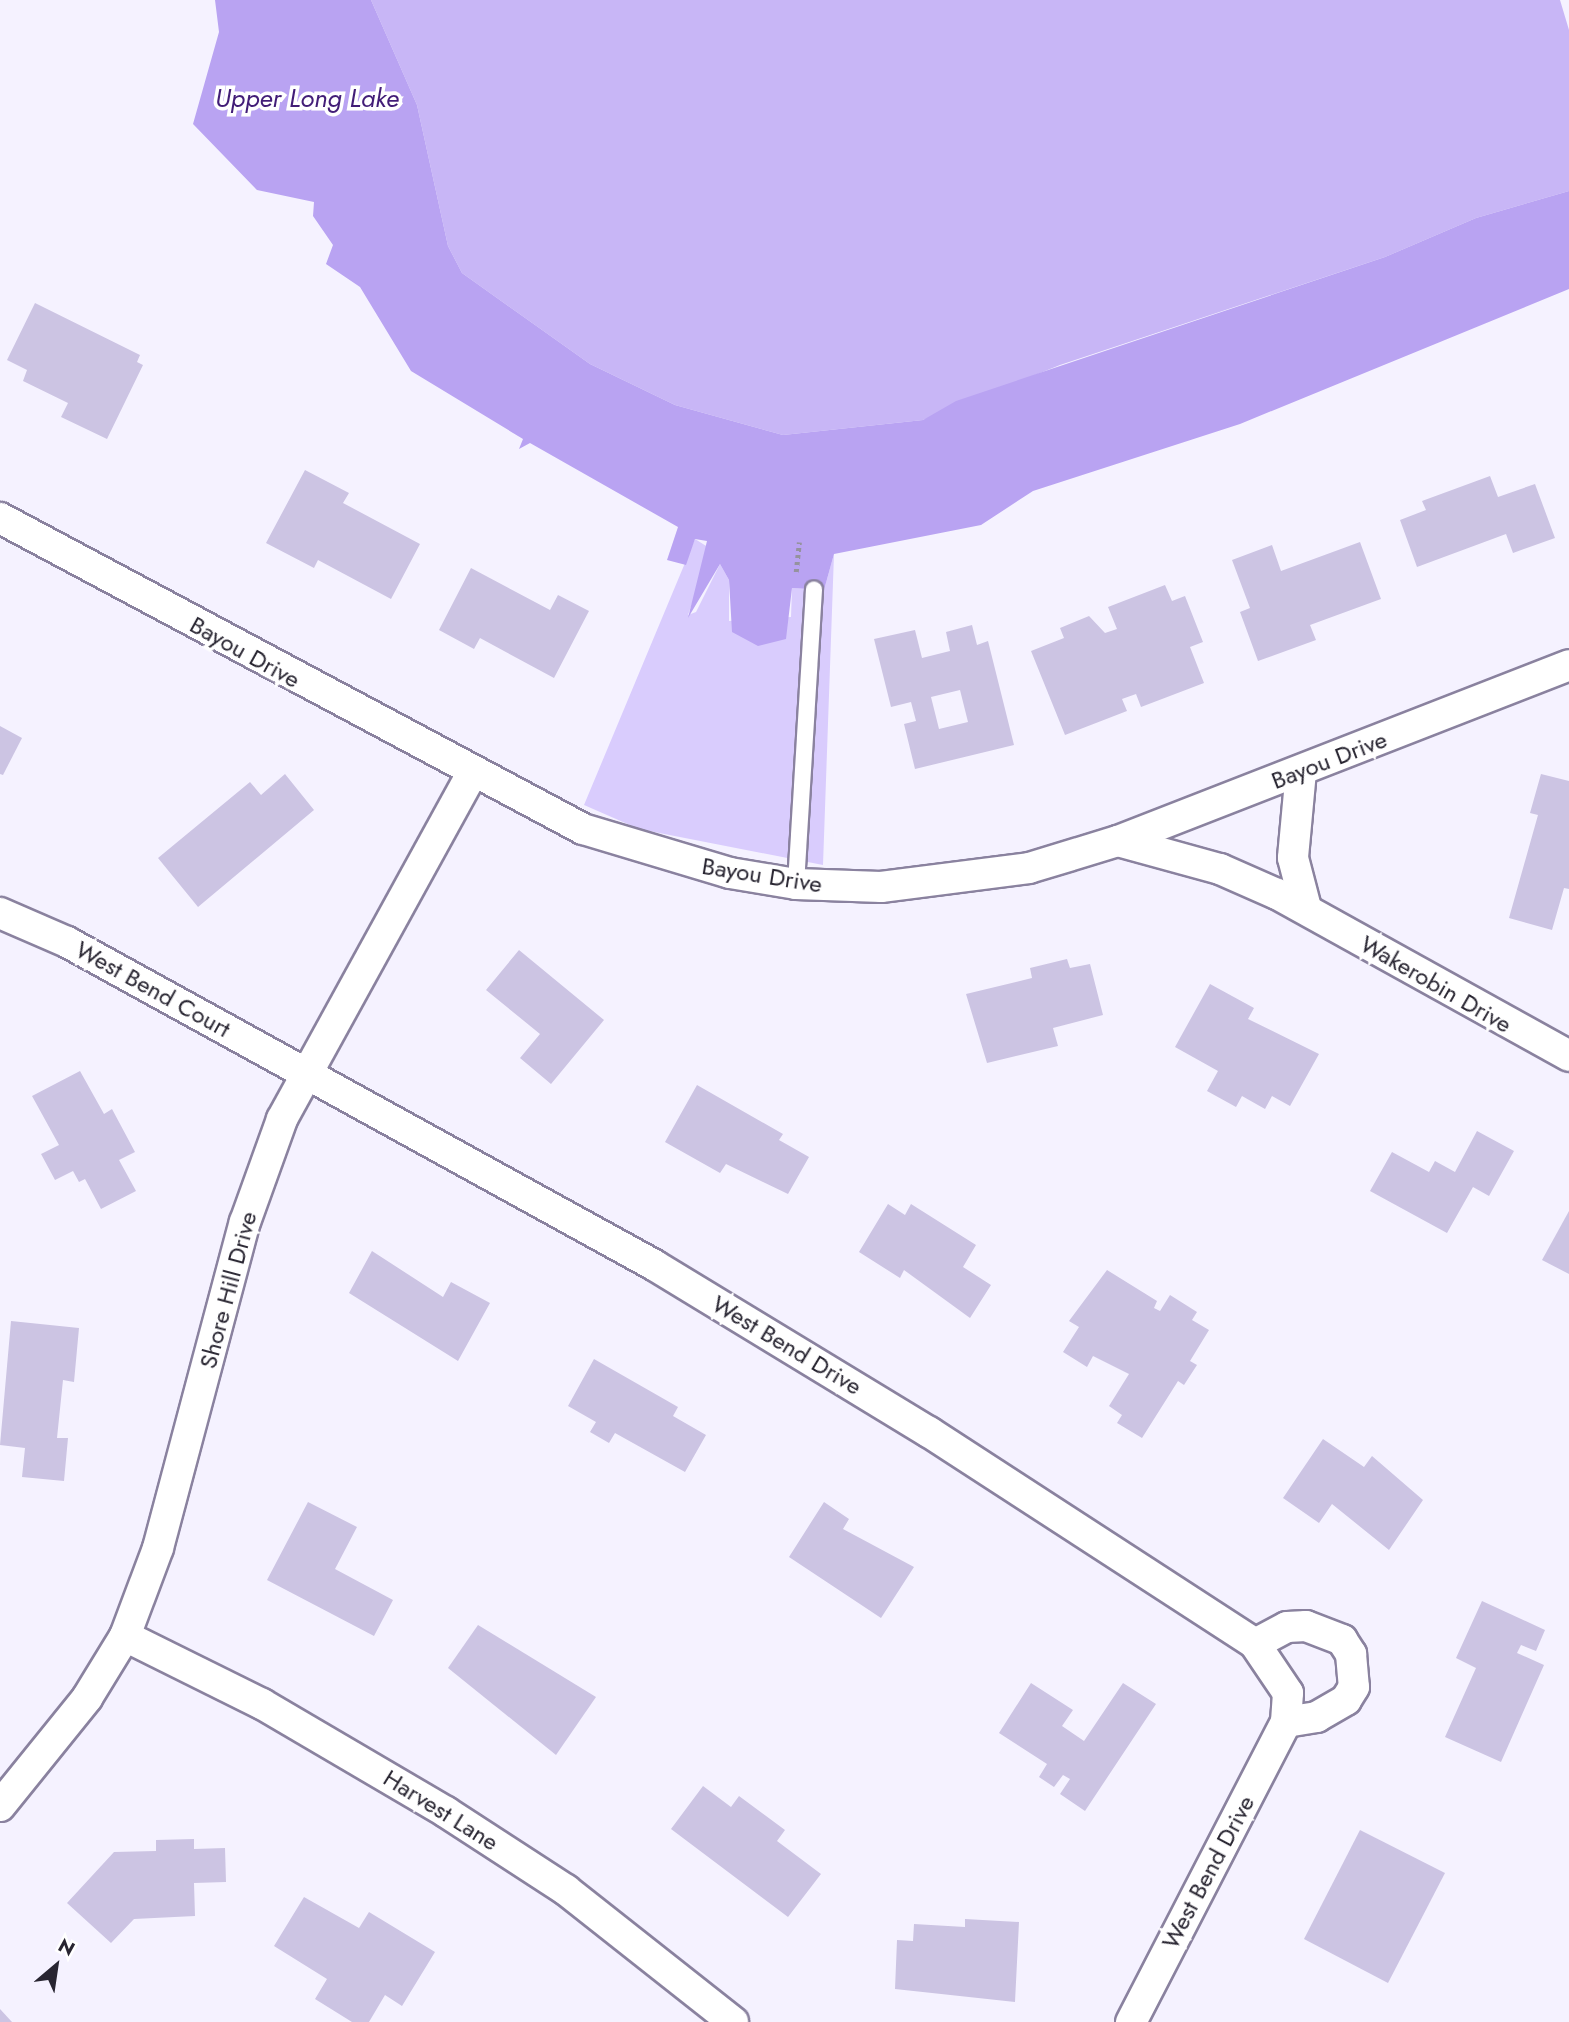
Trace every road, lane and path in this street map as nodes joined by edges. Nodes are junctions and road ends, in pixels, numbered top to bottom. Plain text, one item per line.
1 (0, 518) edge
2 (799, 541) dead end
3 (796, 576) dead end
4 (814, 590) dead end
5 (1569, 665) edge
6 (1301, 771) junction
7 (471, 775) junction
8 (1118, 841) junction
9 (796, 884) junction
10 (1306, 908) junction
11 (0, 913) edge
12 (1569, 1056) edge
13 (303, 1072) junction
14 (125, 1636) junction
15 (1255, 1644) junction
16 (1286, 1722) junction
17 (0, 1806) edge
18 (733, 2022) edge
19 (1131, 2022) edge

1 - 7 street, Bayou Drive
2 - 3 path
4 - 9 lane
5 - 6 street, Bayou Drive
6 - 8 street, Bayou Drive
6 - 10 street
7 - 9 street, Bayou Drive
7 - 13 street, Shore Hill Drive
8 - 9 street, Bayou Drive
8 - 10 street, Wakerobin Drive
10 - 12 street, Wakerobin Drive
11 - 13 street, West Bend Court
13 - 14 street, Shore Hill Drive
13 - 15 street, West Bend Drive
14 - 17 street, Shore Hill Drive
14 - 18 street, Harvest Lane
15 - 16 street, West Bend Drive
15 - 16 street
16 - 19 street, West Bend Drive

